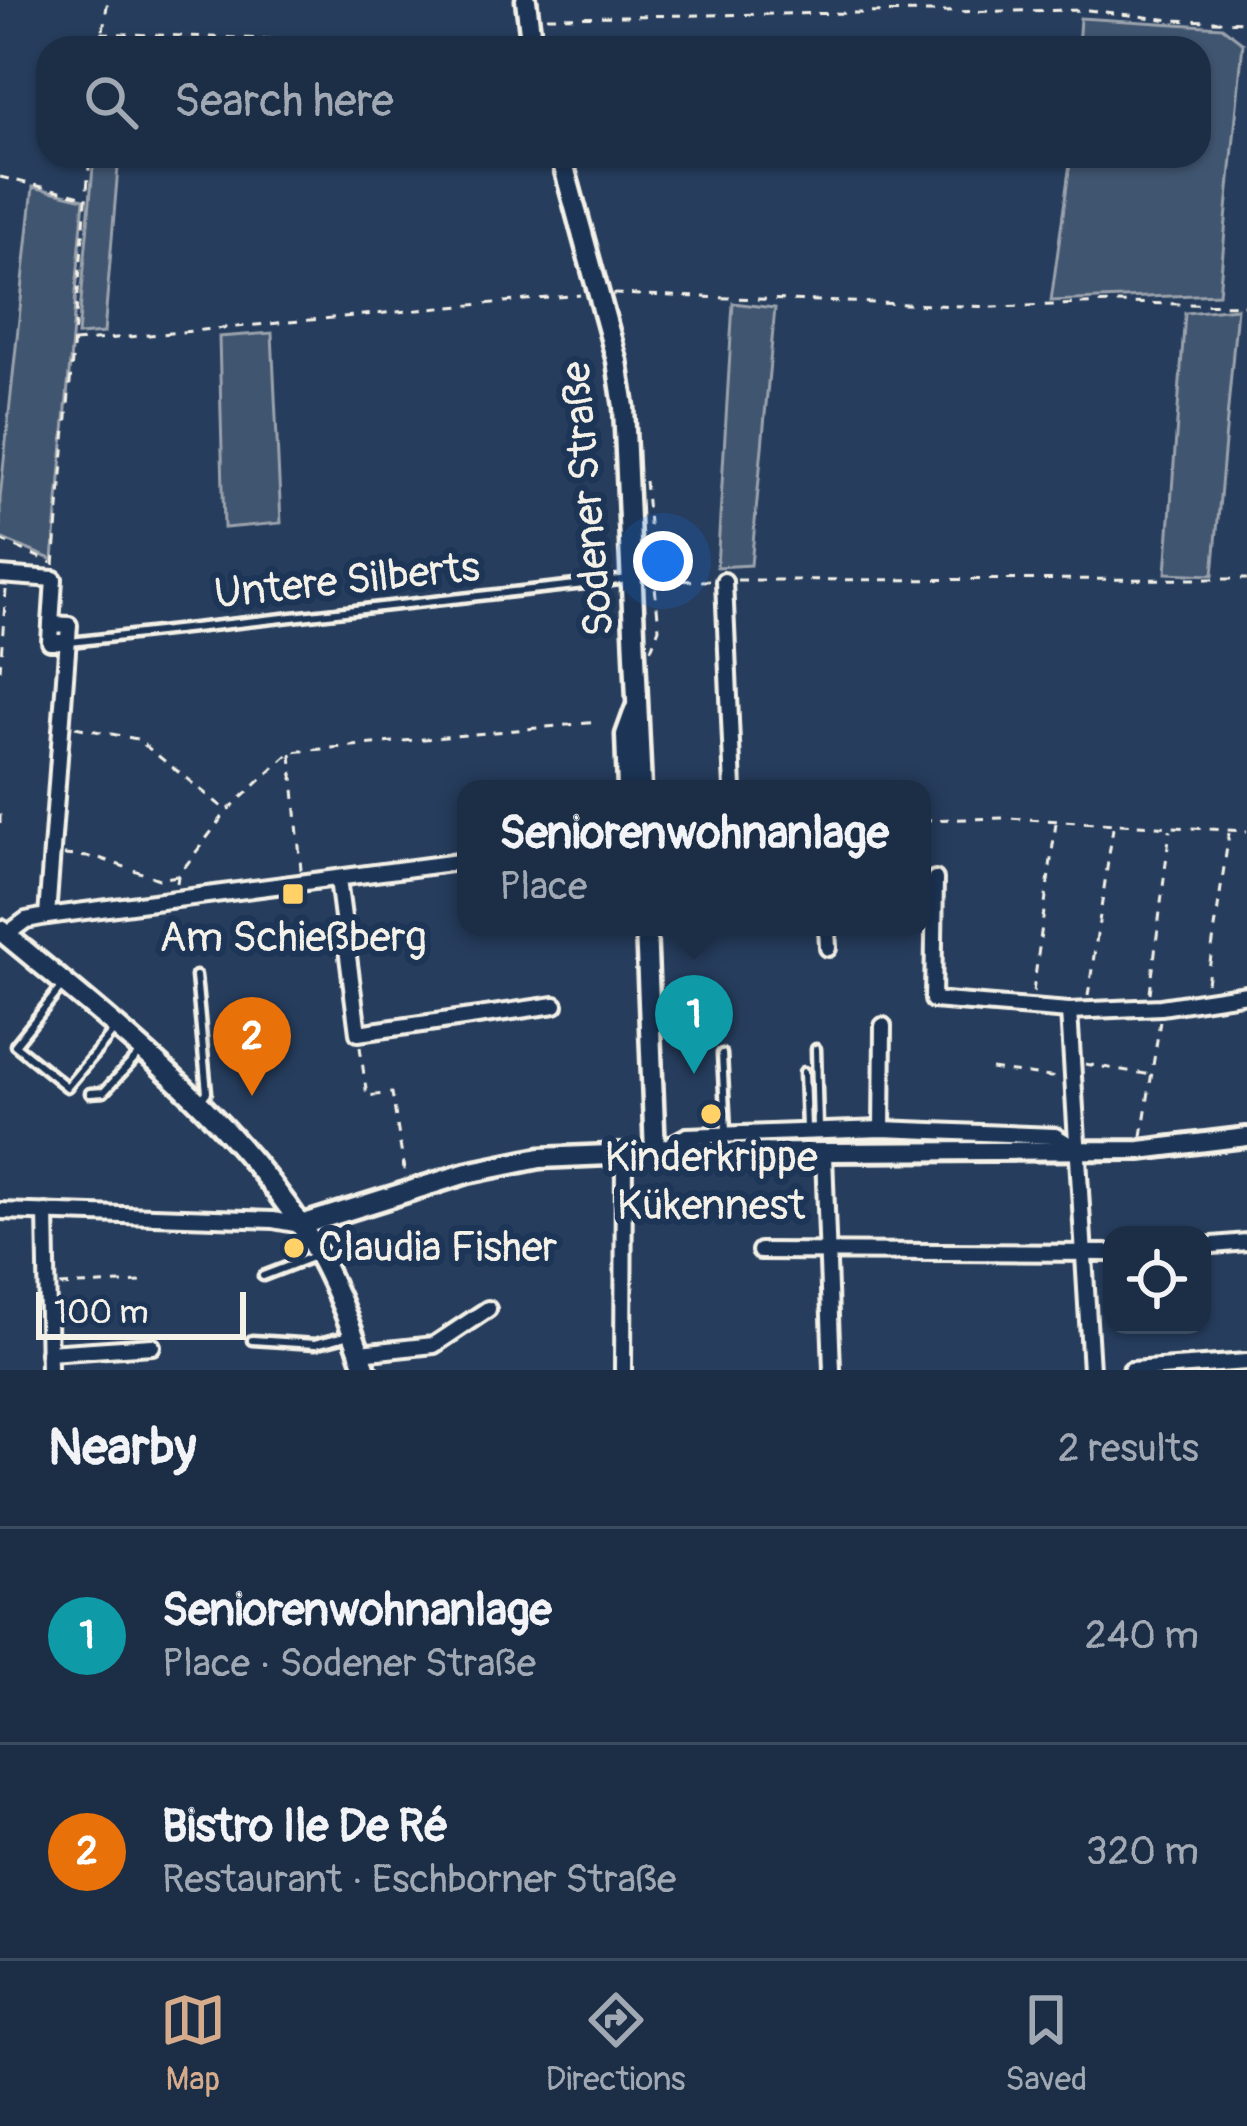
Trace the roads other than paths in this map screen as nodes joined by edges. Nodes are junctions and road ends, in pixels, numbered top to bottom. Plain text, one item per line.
1 (564, 168) edge
2 (4, 575) edge
3 (633, 579) junction
4 (724, 580) dead end
5 (68, 642) junction
6 (639, 700) junction
7 (628, 780) edge
8 (641, 780) edge
9 (733, 780) edge
10 (457, 862) edge
11 (338, 879) junction
12 (935, 879) dead end
13 (47, 916) junction
14 (2, 936) edge
15 (646, 936) edge
16 (827, 936) edge
17 (828, 948) dead end
18 (196, 976) dead end
19 (65, 982) junction
20 (1247, 994) edge
21 (555, 1005) dead end
22 (1069, 1011) junction
23 (883, 1026) dead end
24 (118, 1027) junction
25 (143, 1049) junction
26 (817, 1049) dead end
27 (722, 1054) dead end
28 (805, 1072) dead end
29 (90, 1093) dead end
30 (198, 1103) junction
31 (883, 1129) junction
32 (812, 1131) junction
33 (726, 1135) junction
34 (1247, 1137) edge
35 (1078, 1150) junction
36 (624, 1152) junction
37 (655, 1153) junction
38 (824, 1155) junction
39 (0, 1211) edge
40 (46, 1212) junction
41 (301, 1225) junction
42 (1247, 1242) edge
43 (1211, 1245) edge
44 (760, 1251) dead end
45 (827, 1253) junction
46 (1103, 1254) edge
47 (318, 1255) junction
48 (1084, 1255) junction
49 (263, 1276) dead end
50 (488, 1309) dead end
51 (252, 1340) dead end
52 (152, 1346) dead end
53 (360, 1352) edge
54 (48, 1353) junction
55 (1247, 1362) edge
56 (49, 1370) edge
57 (622, 1370) edge
58 (832, 1370) edge
59 (1091, 1370) edge
60 (1131, 1370) edge

1 - 3 main road, Sodener Straße
2 - 5 street
3 - 5 lane, Untere Silberts
3 - 6 main road, Sodener Straße
4 - 9 street
5 - 13 street
6 - 7 main road, Sodener Straße
6 - 8 main road, Sodener Straße
10 - 11 street
11 - 13 street
11 - 21 street
12 - 22 street
13 - 14 street
14 - 19 main road
15 - 37 main road
16 - 17 street
18 - 30 lane
19 - 24 main road
19 - 24 lane
20 - 22 street
22 - 35 street
23 - 31 street
24 - 25 main road
25 - 29 lane
25 - 30 main road
26 - 32 lane
27 - 33 lane
28 - 32 lane
30 - 41 main road
31 - 32 street
31 - 35 street
32 - 33 street
33 - 37 street
34 - 35 street
35 - 38 street
35 - 48 street
36 - 37 main road
36 - 41 main road
36 - 57 street
37 - 38 street
38 - 45 street
39 - 40 street
40 - 41 street
40 - 54 street
41 - 47 main road
42 - 43 street
44 - 45 street
45 - 48 street
45 - 58 street
46 - 48 street
47 - 49 lane
47 - 53 main road
48 - 59 street
50 - 53 street
51 - 53 lane
52 - 54 street
54 - 56 street
55 - 60 street

